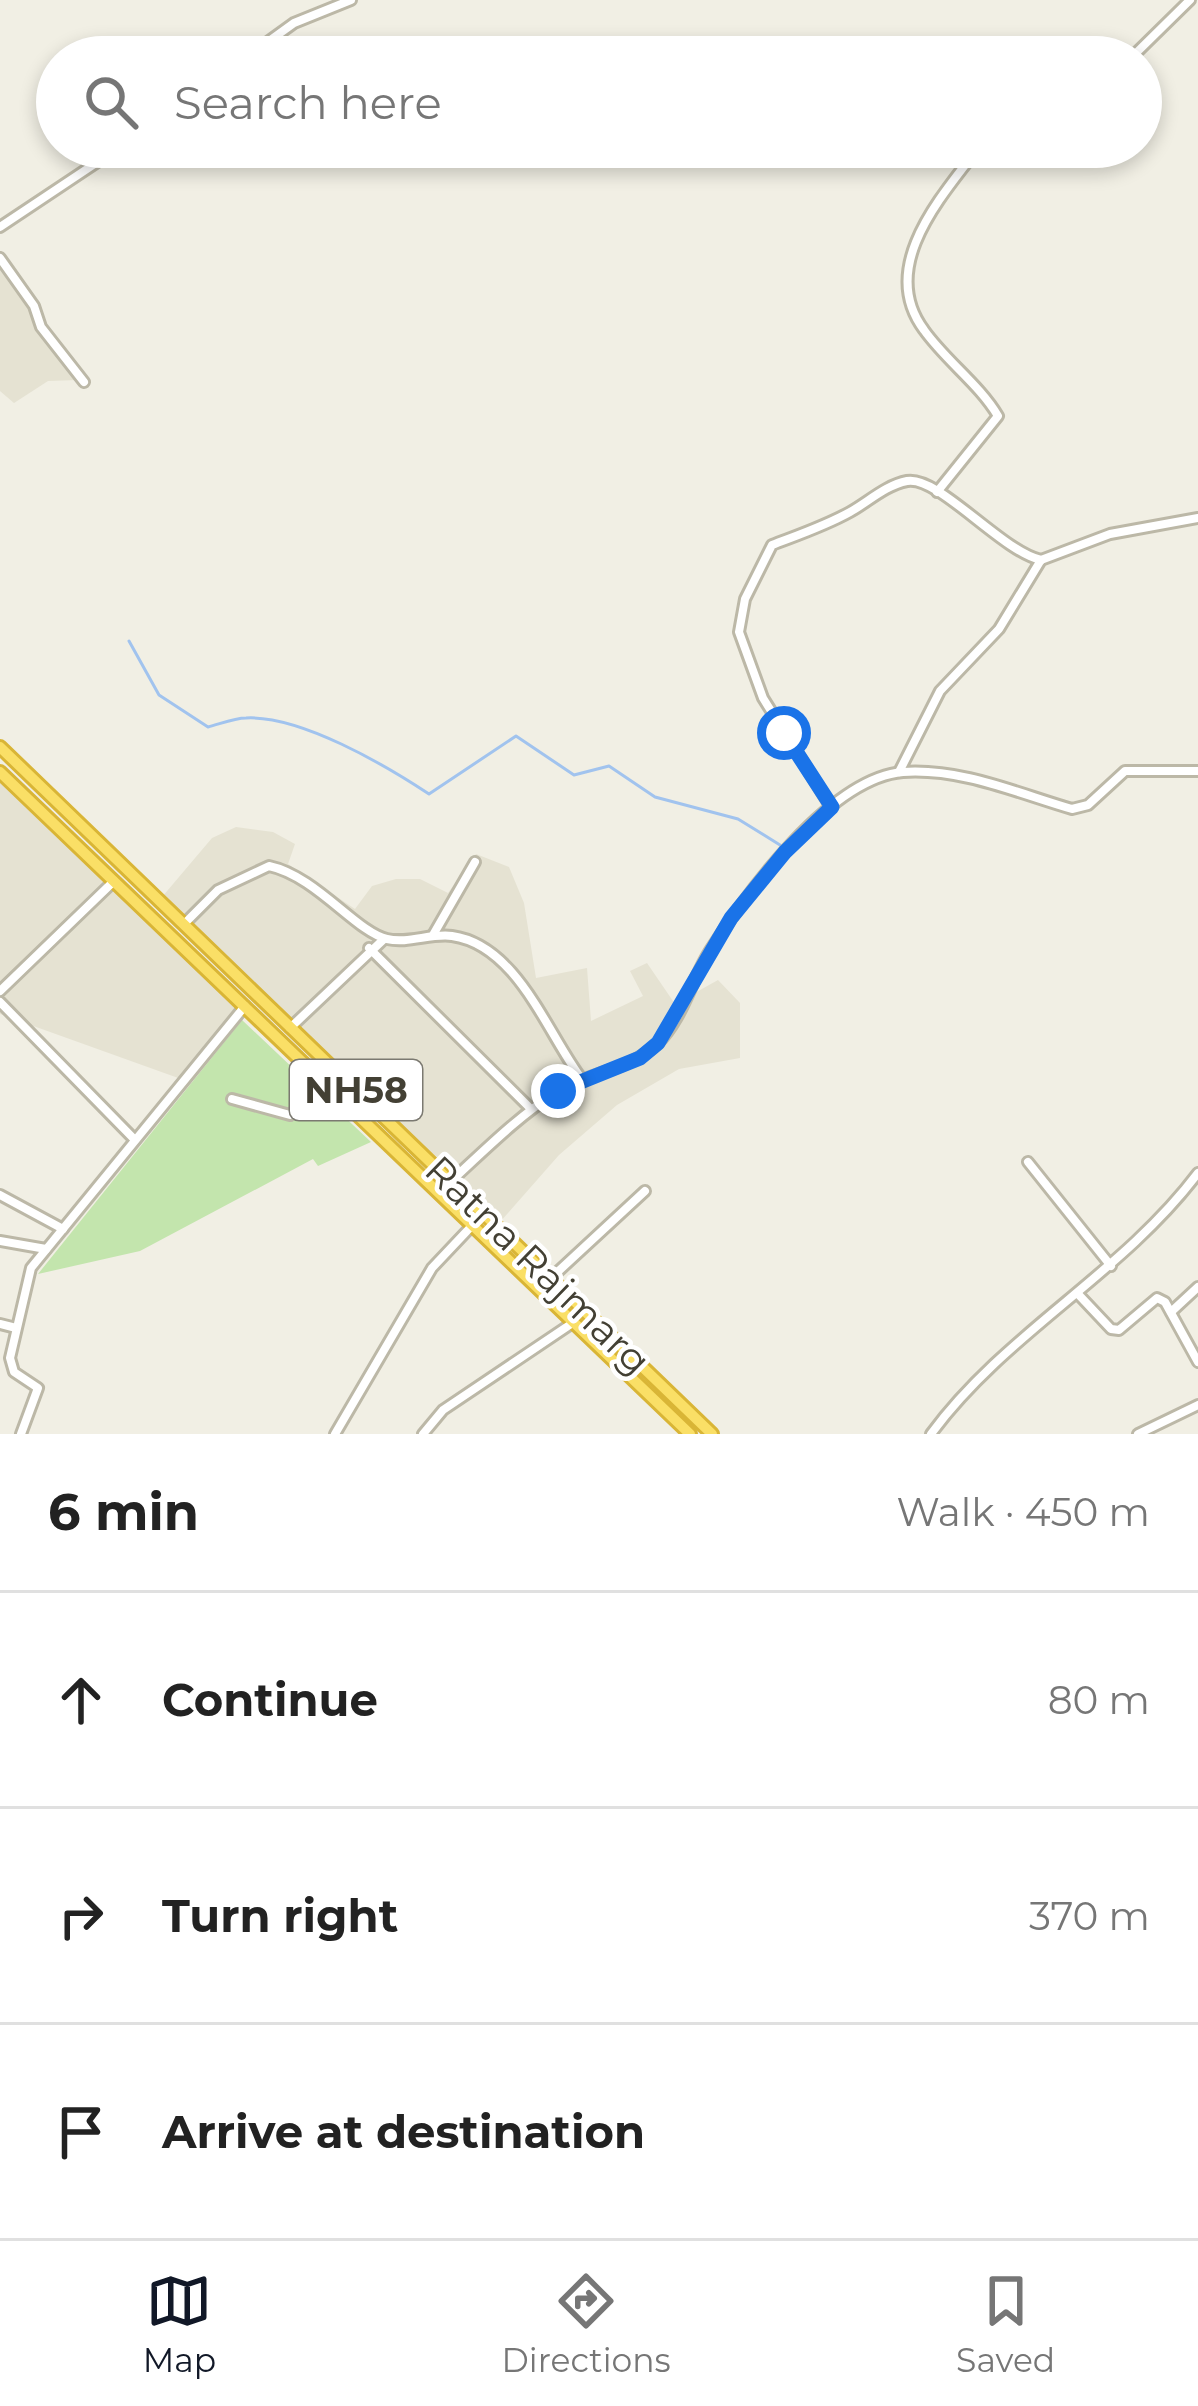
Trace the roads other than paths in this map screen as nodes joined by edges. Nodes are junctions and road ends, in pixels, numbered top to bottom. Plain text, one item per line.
1 (351, 0) edge
2 (1190, 0) edge
3 (276, 36) edge
4 (1153, 36) edge
5 (89, 168) edge
6 (965, 168) edge
7 (0, 227) edge
8 (0, 258) edge
9 (84, 382) dead end
10 (938, 492) junction
11 (1198, 518) edge
12 (1041, 560) junction
13 (0, 747) edge
14 (1198, 771) edge
15 (0, 772) edge
16 (899, 772) junction
17 (832, 807) junction
18 (475, 862) dead end
19 (114, 881) junction
20 (183, 925) junction
21 (434, 935) junction
22 (384, 939) junction
23 (369, 948) junction
24 (0, 991) edge
25 (0, 1002) edge
26 (244, 1006) junction
27 (290, 1028) junction
28 (581, 1078) junction
29 (326, 1083) junction
30 (232, 1099) dead end
31 (531, 1109) junction
32 (136, 1140) junction
33 (1028, 1162) dead end
34 (1198, 1173) edge
35 (452, 1181) junction
36 (645, 1191) dead end
37 (439, 1192) junction
38 (0, 1195) edge
39 (483, 1214) junction
40 (472, 1224) junction
41 (63, 1229) junction
42 (0, 1240) edge
43 (46, 1249) junction
44 (1111, 1266) junction
45 (551, 1277) junction
46 (1198, 1287) edge
47 (1078, 1294) junction
48 (1172, 1312) junction
49 (575, 1322) junction
50 (0, 1324) edge
51 (16, 1328) junction
52 (1198, 1362) edge
53 (1198, 1405) edge
54 (688, 1433) edge
55 (21, 1434) edge
56 (334, 1434) edge
57 (423, 1434) edge
58 (712, 1434) edge
59 (931, 1434) edge
60 (1138, 1434) edge

1 - 3 street
2 - 4 street
5 - 7 street
6 - 10 street
8 - 9 street
10 - 12 street
10 - 17 street
11 - 12 street
12 - 16 street
13 - 20 highway, Ratna Rajmarg / NH58
14 - 16 street
15 - 19 highway, Ratna Rajmarg / NH58
16 - 17 street
17 - 28 street
18 - 21 street
19 - 24 street
19 - 26 highway, Ratna Rajmarg / NH58
20 - 22 street
20 - 27 highway, Ratna Rajmarg / NH58
21 - 22 street
21 - 28 street
22 - 23 street
23 - 27 street
23 - 31 street
25 - 32 street
26 - 29 highway, Ratna Rajmarg / NH58
26 - 32 street
27 - 35 highway, Ratna Rajmarg / NH58
28 - 31 street
29 - 30 street
29 - 37 highway, Ratna Rajmarg / NH58
31 - 35 street
32 - 41 street
33 - 44 street
34 - 44 street
35 - 37 street
35 - 39 highway, Ratna Rajmarg / NH58
36 - 45 street
37 - 40 highway, Ratna Rajmarg / NH58
38 - 41 street
39 - 40 street
39 - 45 highway, Ratna Rajmarg / NH58
40 - 49 highway, Ratna Rajmarg / NH58
40 - 56 street
41 - 43 street
42 - 43 street
43 - 51 street
44 - 47 street
45 - 58 highway, Ratna Rajmarg / NH58
46 - 48 street
47 - 48 street
47 - 59 street
48 - 52 street
49 - 54 highway, Ratna Rajmarg / NH58
49 - 57 street
50 - 51 street
51 - 55 street
53 - 60 street

